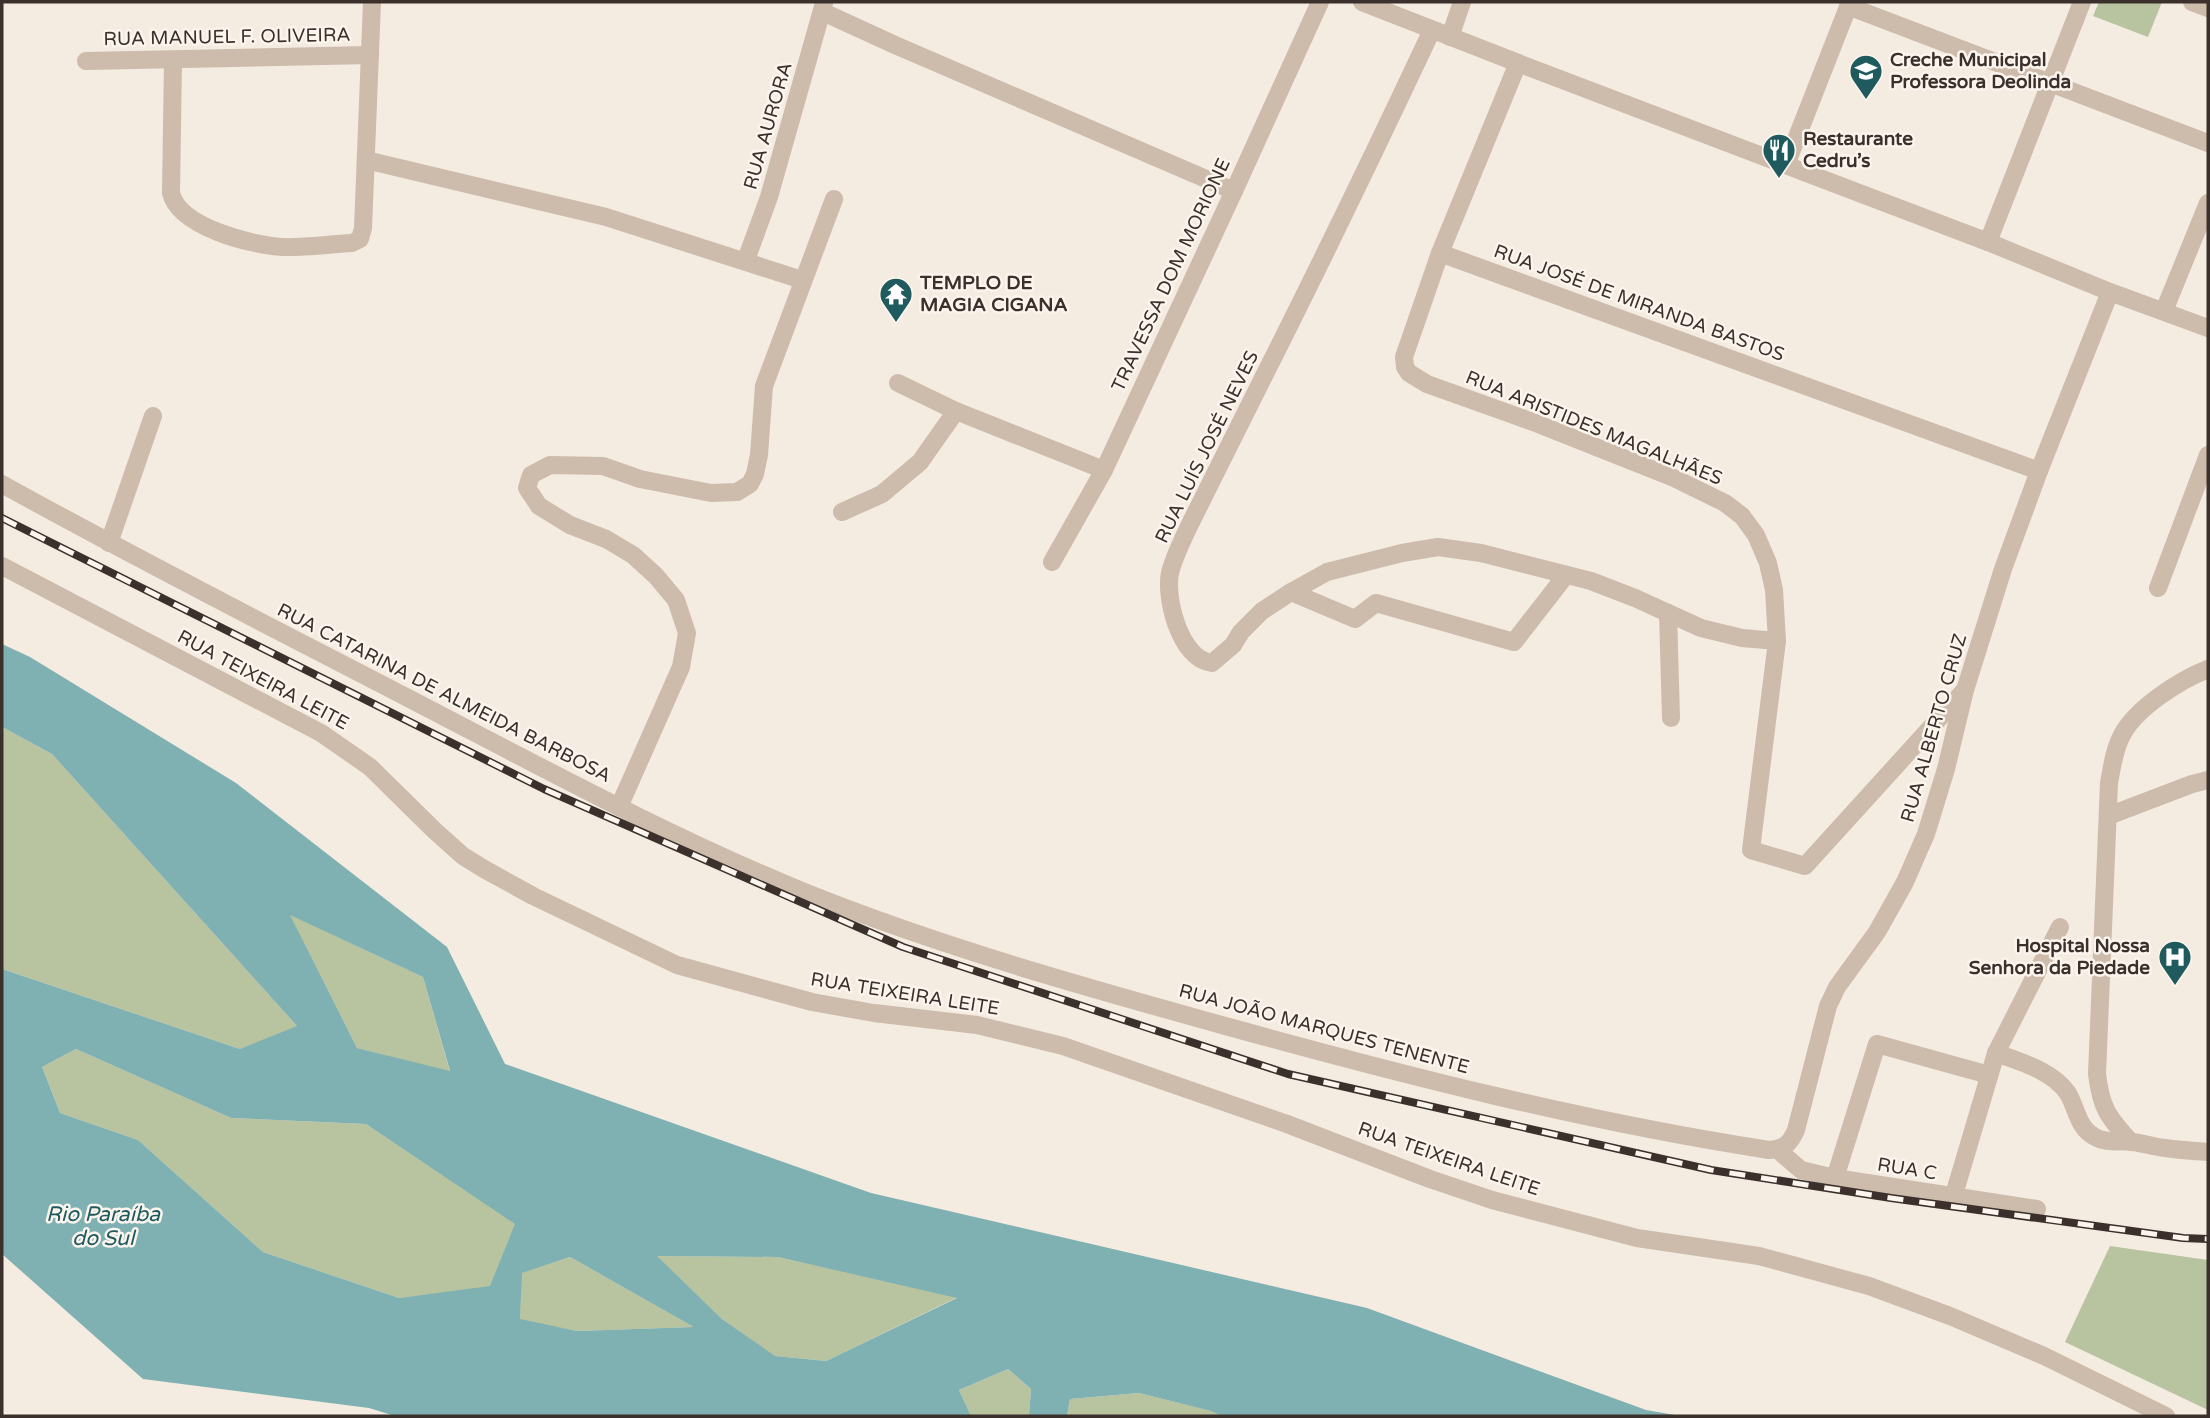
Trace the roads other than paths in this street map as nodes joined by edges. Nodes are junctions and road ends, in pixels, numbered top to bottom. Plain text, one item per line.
1 (372, 2) edge
2 (1320, 2) edge
3 (1362, 2) edge
4 (1462, 2) edge
5 (2082, 2) edge
6 (2192, 2) edge
7 (1849, 4) edge
8 (824, 7) edge
9 (2208, 8) edge
10 (1432, 30) junction
11 (1450, 37) junction
12 (370, 55) junction
13 (173, 60) junction
14 (86, 61) dead end
15 (1518, 64) junction
16 (2050, 82) junction
17 (2208, 143) edge
18 (366, 160) junction
19 (1786, 164) junction
20 (1234, 191) junction
21 (834, 199) dead end
22 (2208, 203) edge
23 (1988, 242) junction
24 (1440, 253) junction
25 (746, 260) junction
26 (802, 280) junction
27 (2110, 292) junction
28 (2164, 311) junction
29 (2208, 328) edge
30 (898, 383) dead end
31 (956, 411) junction
32 (153, 416) dead end
33 (2208, 455) edge
34 (1104, 470) junction
35 (2039, 471) junction
36 (2, 484) edge
37 (842, 512) dead end
38 (109, 543) junction
39 (1052, 562) dead end
40 (2, 566) edge
41 (1566, 575) junction
42 (2158, 588) dead end
43 (1291, 592) junction
44 (1668, 613) junction
45 (1777, 641) junction
46 (2208, 669) edge
47 (1965, 690) junction
48 (1671, 718) dead end
49 (2208, 780) edge
50 (619, 807) junction
51 (2108, 816) junction
52 (877, 920) joint
53 (2060, 927) dead end
54 (1996, 1053) junction
55 (1989, 1075) junction
56 (2130, 1141) junction
57 (1773, 1150) junction
58 (2208, 1152) edge
59 (1835, 1178) junction
60 (1953, 1198) junction
61 (2037, 1209) dead end
62 (2166, 1416) edge

1 - 12 street
2 - 20 street, TRAVESSA DOM MORIONE
3 - 10 street
4 - 11 street
5 - 16 street
6 - 9 street
7 - 16 street
7 - 19 street
8 - 20 street
8 - 25 street, RUA AURORA
10 - 11 street
10 - 43 street, RUA LUÍS JOSÉ NEVES
11 - 15 street
12 - 13 street, RUA MANUEL F. OLIVEIRA
12 - 18 street
13 - 14 street, RUA MANUEL F. OLIVEIRA
13 - 18 street
15 - 19 street
15 - 24 street
16 - 17 street
16 - 23 street
18 - 25 street
19 - 23 street
20 - 34 street, TRAVESSA DOM MORIONE
21 - 26 street
22 - 28 street
23 - 27 street
24 - 35 street, RUA JOSÉ DE MIRANDA BASTOS
24 - 45 street, RUA ARISTIDES MAGALHÃES
25 - 26 street
26 - 50 street
27 - 28 street
27 - 35 street, RUA ALBERTO CRUZ
28 - 29 street
30 - 31 street
31 - 34 street
31 - 37 street
32 - 38 street
33 - 42 street
34 - 39 street, TRAVESSA DOM MORIONE
35 - 47 street, RUA ALBERTO CRUZ
36 - 38 street, RUA CATARINA DE ALMEIDA BARBOSA
38 - 50 street, RUA CATARINA DE ALMEIDA BARBOSA
40 - 62 street, RUA TEIXEIRA LEITE
41 - 43 street, RUA LUÍS JOSÉ NEVES
41 - 43 street
41 - 44 street, RUA LUÍS JOSÉ NEVES
44 - 45 street, RUA LUÍS JOSÉ NEVES
44 - 48 street
45 - 47 street, RUA ARISTIDES MAGALHÃES
46 - 51 street
47 - 57 street, RUA ALBERTO CRUZ
49 - 51 street
50 - 52 street, RUA CATARINA DE ALMEIDA BARBOSA
51 - 56 street
52 - 57 street, RUA JOÃO MARQUES TENENTE
53 - 54 street
54 - 55 street
54 - 56 street
55 - 59 street
55 - 60 street
56 - 58 street
57 - 59 street, RUA C
59 - 60 street, RUA C
60 - 61 street, RUA C

